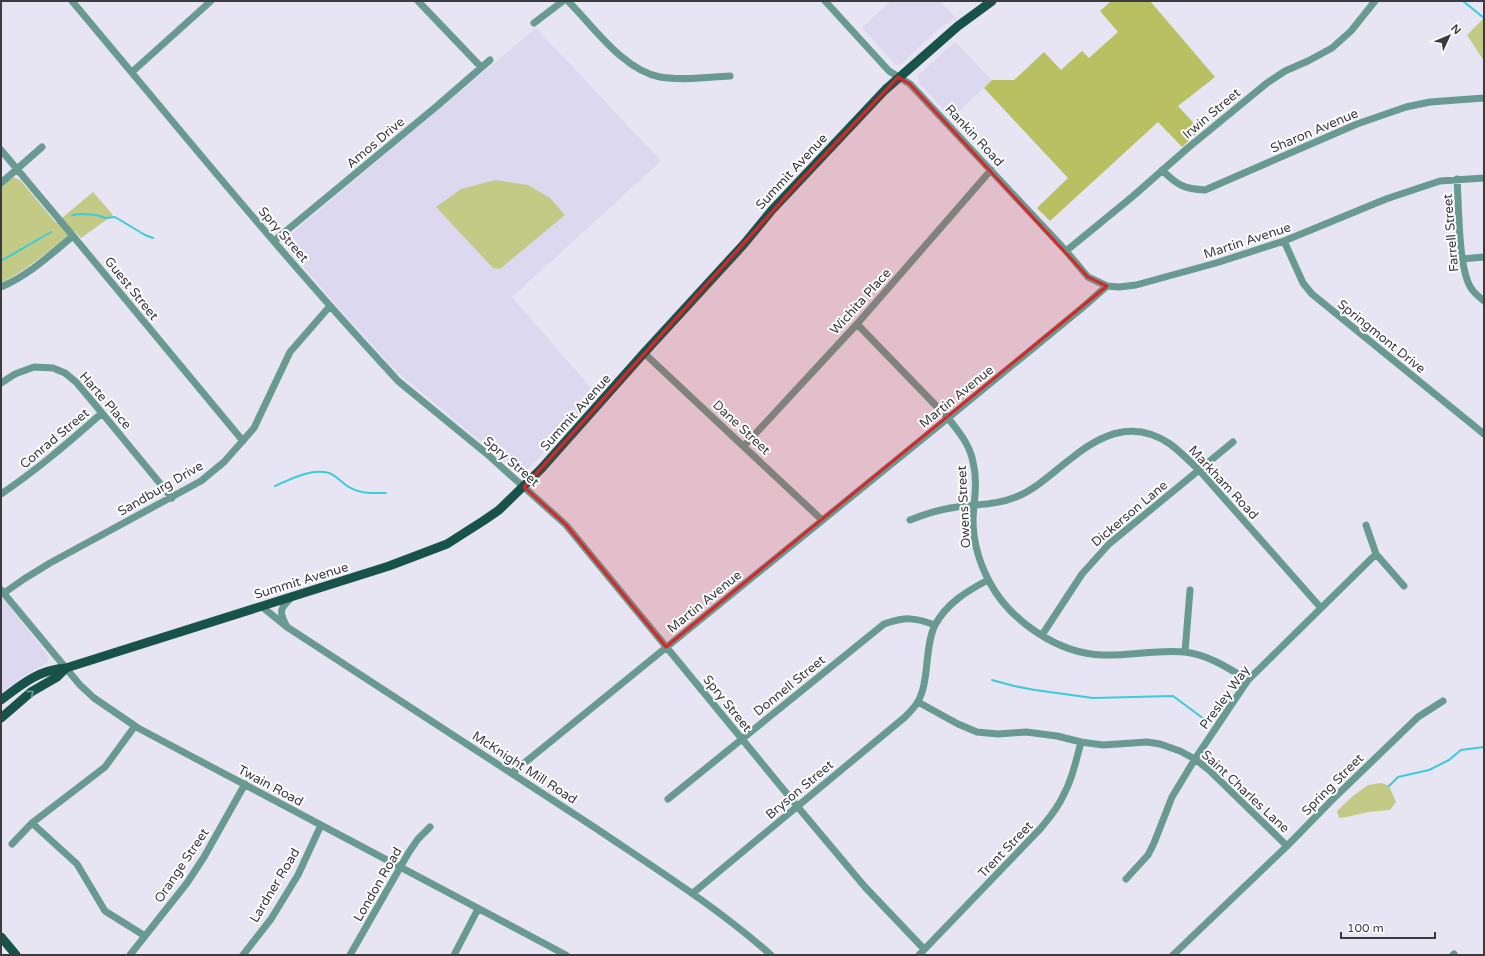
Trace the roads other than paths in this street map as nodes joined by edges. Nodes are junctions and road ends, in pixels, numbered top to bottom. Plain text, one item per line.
1 (72, 1) edge
2 (211, 1) edge
3 (418, 1) edge
4 (563, 1) edge
5 (568, 1) edge
6 (825, 1) edge
7 (992, 1) edge
8 (1375, 1) edge
9 (534, 23) dead end
10 (490, 60) dead end
11 (481, 67) junction
12 (132, 72) junction
13 (730, 76) dead end
14 (898, 77) junction
15 (1484, 98) edge
16 (42, 146) dead end
17 (1, 150) edge
18 (16, 169) junction
19 (991, 170) junction
20 (1162, 170) junction
21 (1484, 178) edge
22 (1457, 179) junction
23 (1, 183) edge
24 (73, 236) junction
25 (274, 241) junction
26 (1284, 241) junction
27 (1066, 251) junction
28 (1484, 257) edge
29 (1462, 259) junction
30 (1107, 286) junction
31 (1, 287) edge
32 (1484, 301) edge
33 (330, 306) junction
34 (857, 324) junction
35 (644, 353) junction
36 (1, 384) edge
37 (102, 413) junction
38 (948, 418) junction
39 (1484, 434) edge
40 (243, 441) junction
41 (1233, 442) dead end
42 (744, 446) junction
43 (1199, 470) junction
44 (524, 487) junction
45 (1, 494) edge
46 (172, 498) junction
47 (974, 505) junction
48 (822, 520) junction
49 (910, 520) dead end
50 (1366, 525) dead end
51 (1376, 554) junction
52 (988, 580) junction
53 (1404, 586) dead end
54 (1190, 590) dead end
55 (3, 592) edge
56 (292, 596) junction
57 (260, 606) junction
58 (1321, 608) junction
59 (935, 625) junction
60 (287, 627) junction
61 (1042, 635) junction
62 (666, 647) junction
63 (1184, 652) junction
64 (66, 668) junction
65 (1248, 680) junction
66 (1, 700) edge
67 (1443, 701) dead end
68 (918, 702) junction
69 (1, 718) edge
70 (134, 726) junction
71 (742, 739) junction
72 (1081, 742) junction
73 (1195, 759) junction
74 (512, 773) junction
75 (244, 784) junction
76 (668, 799) dead end
77 (797, 806) junction
78 (32, 823) junction
79 (321, 825) junction
80 (430, 827) dead end
81 (12, 844) dead end
82 (1287, 846) junction
83 (400, 866) junction
84 (1126, 879) dead end
85 (693, 893) junction
86 (478, 909) junction
87 (145, 936) junction
88 (1, 937) edge
89 (922, 952) edge
90 (16, 955) edge
91 (131, 955) edge
92 (243, 955) edge
93 (350, 955) edge
94 (454, 955) edge
95 (566, 955) edge
96 (771, 955) edge
97 (1173, 955) edge

1 - 12 street, Spry Street
2 - 12 street
3 - 11 street
4 - 9 street
5 - 13 street
6 - 14 street, Rankin Road
7 - 14 main road, Summit Avenue
8 - 20 street, Irwin Street
10 - 11 street, Amos Drive
11 - 25 street, Amos Drive
12 - 25 street, Spry Street
14 - 19 street, Rankin Road
14 - 35 main road, Summit Avenue
15 - 20 street, Sharon Avenue
16 - 18 street
17 - 18 street, Guest Street
18 - 23 street
18 - 24 street, Guest Street
19 - 27 street, Rankin Road
19 - 34 street, Wichita Place
20 - 27 street, Irwin Street
21 - 22 street, Martin Avenue
22 - 26 street, Martin Avenue
22 - 29 street, Farrell Street
24 - 31 street
24 - 40 street, Guest Street
25 - 33 street, Spry Street
26 - 30 street, Martin Avenue
26 - 39 street, Springmont Drive
27 - 30 street, Rankin Road
28 - 29 street
29 - 32 street, Farrell Street
30 - 38 street, Martin Avenue
33 - 40 street, Sandburg Drive
33 - 44 street, Spry Street
34 - 38 street, Owens Street
34 - 42 street, Wichita Place
35 - 42 street, Dane Street
35 - 44 main road, Summit Avenue
36 - 37 street, Harte Place
37 - 45 street, Conrad Street
37 - 46 street, Harte Place
38 - 47 street, Owens Street
38 - 48 street, Martin Avenue
40 - 46 street, Sandburg Drive
41 - 43 street, Dickerson Lane
42 - 48 street, Dane Street
43 - 47 street, Markham Road
43 - 58 street, Markham Road
43 - 61 street, Dickerson Lane
44 - 56 main road, Summit Avenue
44 - 62 street, Spry Street
46 - 55 street, Sandburg Drive
47 - 49 street, Markham Road
47 - 52 street, Owens Street
48 - 62 street, Martin Avenue
50 - 51 street
51 - 53 street
51 - 58 street, Presley Way
52 - 59 street
52 - 61 street, Owens Street
54 - 63 street
55 - 64 street, Twain Road
56 - 57 main road, Summit Avenue
56 - 60 street
57 - 60 street, McKnight Mill Road
57 - 64 main road, Summit Avenue
58 - 65 street, Presley Way
59 - 68 street
59 - 71 street, Donnell Street
60 - 74 street, McKnight Mill Road
61 - 63 street, Owens Street
62 - 71 street, Spry Street
62 - 74 street, Martin Avenue
63 - 65 street, Owens Street
64 - 66 main road, Summit Avenue
69 -> 64 main road, Summit Avenue
64 - 70 street, Twain Road
65 - 73 street, Presley Way
67 - 82 street, Spring Street
68 - 72 street, Saint Charles Lane
68 - 77 street, Bryson Street
70 - 75 street, Twain Road
70 - 78 street
71 - 76 street, Donnell Street
71 - 77 street, Spry Street
72 - 73 street, Saint Charles Lane
72 - 89 street, Trent Street
73 - 82 street, Saint Charles Lane
73 - 84 street, Presley Way
74 - 85 street, McKnight Mill Road
75 - 79 street, Twain Road
75 - 87 street, Orange Street
77 - 85 street, Bryson Street
77 - 89 street, Spry Street
78 - 81 street
78 - 87 street
79 - 83 street, Twain Road
79 - 92 street, Lardner Road
80 - 83 street, London Road
82 - 97 street, Spring Street
83 - 86 street, Twain Road
83 - 93 street, London Road
85 - 96 street, McKnight Mill Road
86 - 94 street
86 - 95 street, Twain Road
87 - 91 street, Orange Street
88 - 90 main road

